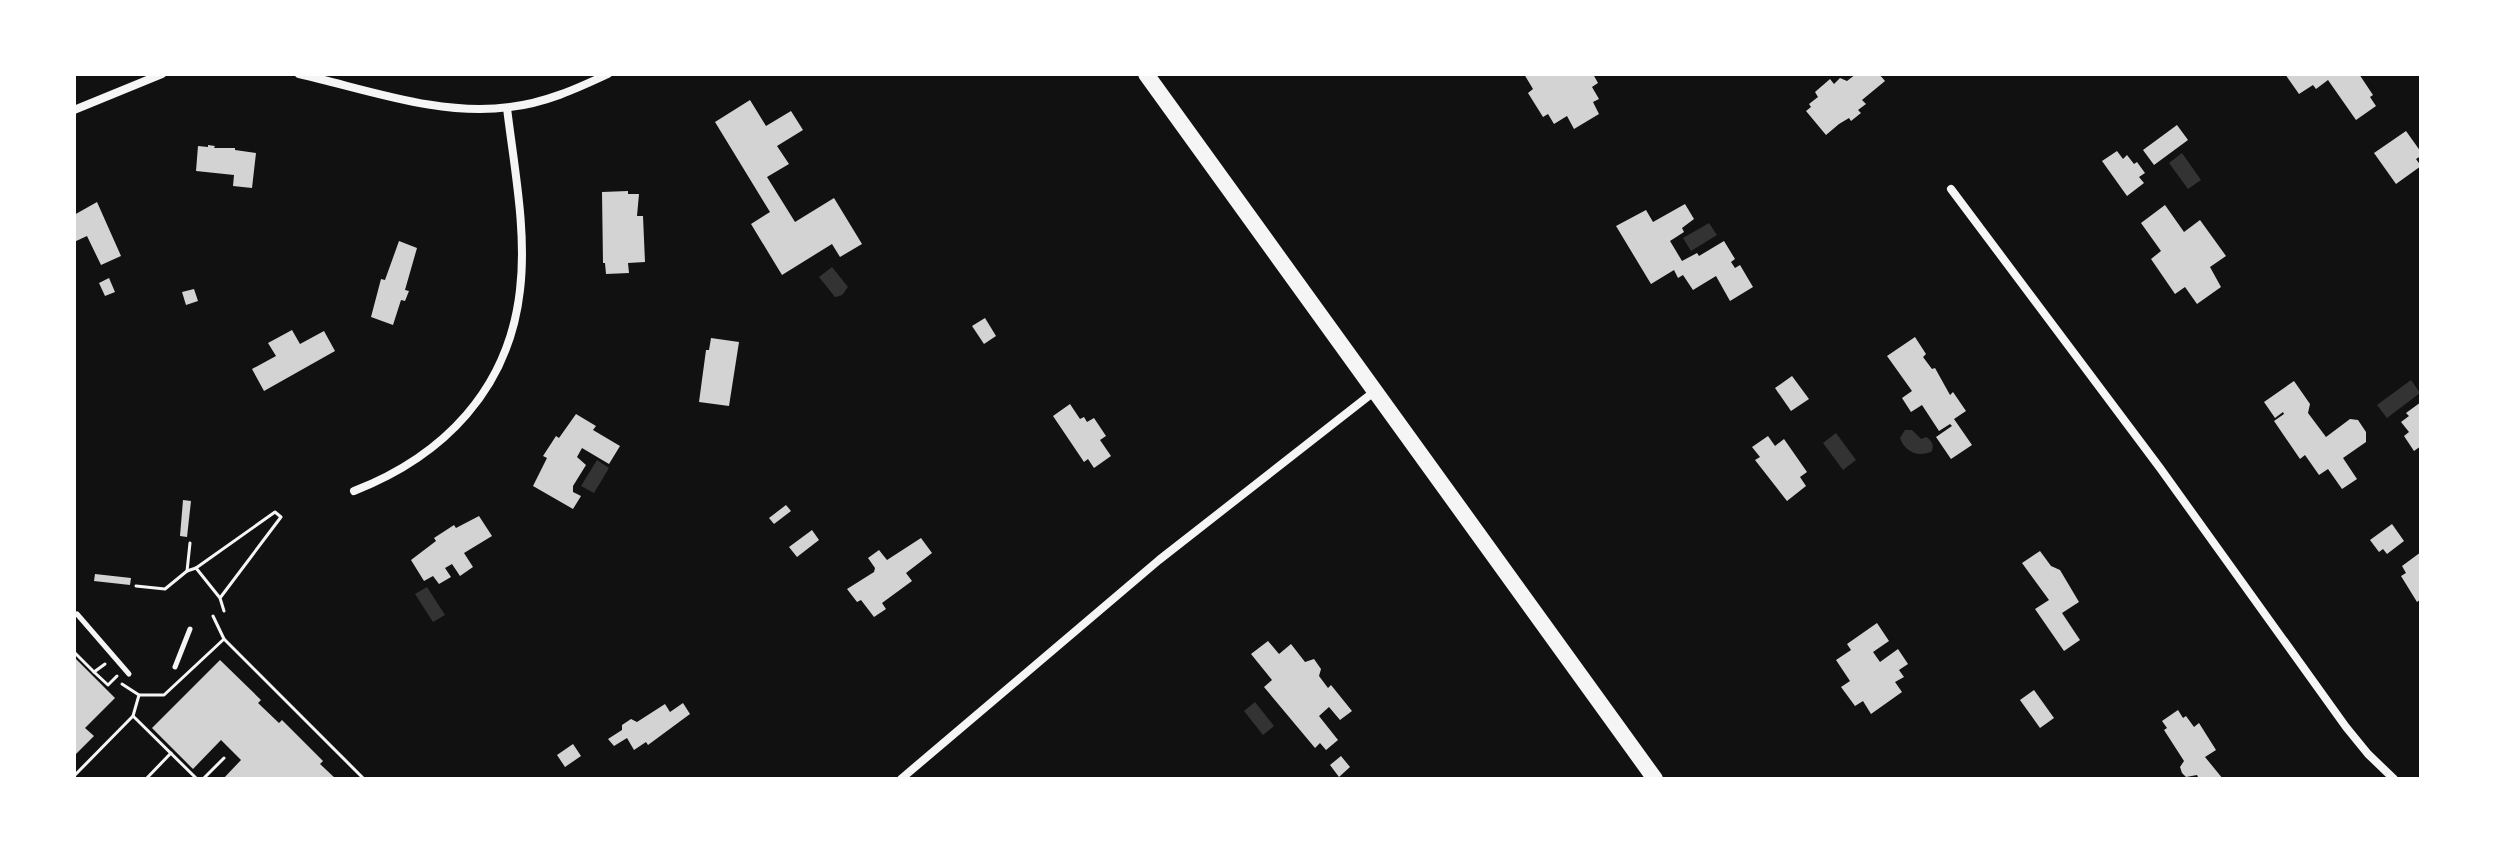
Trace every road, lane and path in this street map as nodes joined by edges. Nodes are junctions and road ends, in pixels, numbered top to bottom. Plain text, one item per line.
1 (162, 74) edge
2 (299, 74) edge
3 (608, 74) edge
4 (1146, 74) edge
5 (507, 108) junction
6 (74, 110) edge
7 (1951, 189) dead end
8 (1375, 391) junction
9 (354, 491) dead end
10 (190, 543) dead end
11 (196, 568) junction
12 (187, 571) junction
13 (136, 586) dead end
14 (220, 598) junction
15 (224, 611) dead end
16 (77, 614) dead end
17 (213, 616) dead end
18 (190, 629) dead end
19 (224, 639) junction
20 (74, 652) edge
21 (175, 667) dead end
22 (94, 672) junction
23 (129, 674) dead end
24 (117, 676) junction
25 (139, 695) junction
26 (133, 716) junction
27 (171, 753) junction
28 (224, 758) dead end
29 (74, 776) edge
30 (146, 779) edge
31 (197, 779) edge
32 (203, 779) edge
33 (364, 779) edge
34 (901, 779) edge
35 (1655, 779) edge
36 (2394, 779) edge

1 - 6 street
2 - 5 street
3 - 5 street
4 - 8 main road
5 - 9 street
7 - 36 street
8 - 34 street
8 - 35 main road
10 - 12 path
11 - 12 path
11 - 14 path
11 - 14 path
12 - 13 path
14 - 15 path
16 - 23 lane
17 - 19 path
18 - 21 lane
19 - 25 path
19 - 33 path
20 - 22 path
22 - 24 path
22 - 24 path
24 - 25 path
25 - 26 path
26 - 27 path
26 - 29 path
27 - 30 path
27 - 31 path
28 - 32 path

